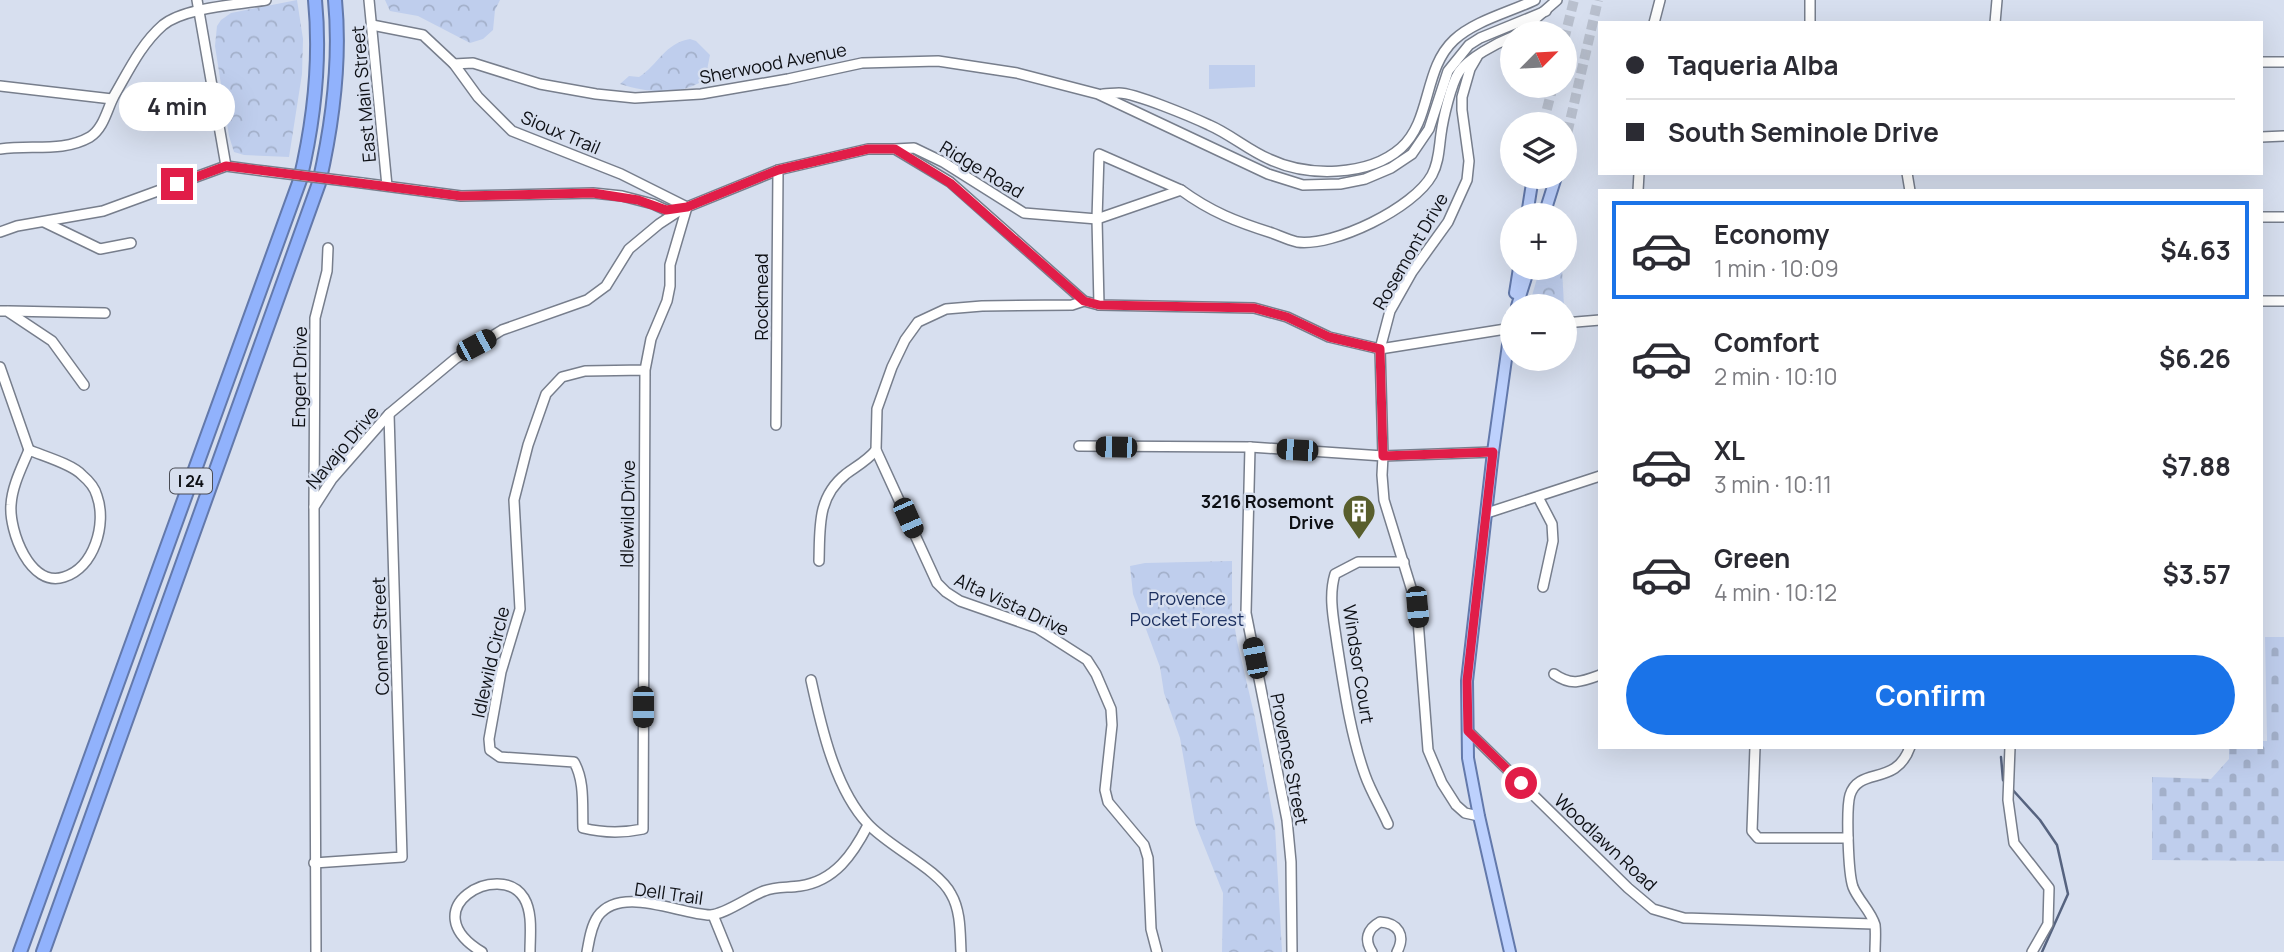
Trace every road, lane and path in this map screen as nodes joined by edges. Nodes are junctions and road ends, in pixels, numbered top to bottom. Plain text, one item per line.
1 (197, 0) edge
2 (266, 0) edge
3 (315, 0) edge
4 (335, 0) edge
5 (369, 0) edge
6 (1535, 0) edge
7 (1558, 0) edge
8 (1660, 0) edge
9 (1810, 0) edge
10 (1997, 0) edge
11 (199, 11) junction
12 (1546, 11) junction
13 (1534, 21) edge
14 (1655, 21) edge
15 (1810, 21) edge
16 (1995, 21) edge
17 (373, 24) junction
18 (1500, 42) edge
19 (1477, 57) junction
20 (2263, 62) edge
21 (2284, 62) edge
22 (454, 64) junction
23 (0, 86) edge
24 (1098, 94) junction
25 (112, 99) junction
26 (2284, 136) edge
27 (2263, 137) edge
28 (0, 149) edge
29 (895, 149) junction
30 (226, 166) junction
31 (778, 170) junction
32 (387, 186) junction
33 (1181, 190) junction
34 (687, 207) junction
35 (2263, 217) edge
36 (2284, 217) edge
37 (1097, 219) junction
38 (44, 222) junction
39 (0, 232) edge
40 (131, 243) dead end
41 (328, 248) dead end
42 (1084, 301) junction
43 (2263, 301) edge
44 (2284, 301) edge
45 (1099, 305) junction
46 (3, 311) edge
47 (106, 313) dead end
48 (1598, 320) edge
49 (1577, 322) edge
50 (1500, 328) edge
51 (1380, 349) junction
52 (0, 367) edge
53 (645, 370) junction
54 (1505, 371) edge
55 (84, 385) dead end
56 (389, 414) junction
57 (776, 425) dead end
58 (1079, 446) dead end
59 (1250, 447) junction
60 (29, 450) junction
61 (876, 450) junction
62 (1493, 452) junction
63 (1383, 456) junction
64 (1598, 477) edge
65 (1538, 497) junction
66 (314, 507) junction
67 (1487, 513) junction
68 (819, 561) dead end
69 (1404, 562) junction
70 (1543, 587) dead end
71 (1554, 674) dead end
72 (1598, 677) edge
73 (811, 680) dead end
74 (1468, 731) junction
75 (1755, 749) edge
76 (1909, 749) edge
77 (2010, 749) edge
78 (1479, 816) junction
79 (1388, 824) dead end
80 (868, 825) junction
81 (643, 829) joint
82 (1848, 838) junction
83 (314, 863) junction
84 (713, 915) junction
85 (1874, 924) junction
86 (20, 952) edge
87 (43, 952) edge
88 (316, 952) edge
89 (482, 952) edge
90 (530, 952) edge
91 (587, 952) edge
92 (728, 952) edge
93 (961, 952) edge
94 (1157, 952) edge
95 (1292, 952) edge
96 (1372, 952) edge
97 (1397, 952) edge
98 (1510, 952) edge
99 (1875, 952) edge
100 (2032, 952) edge

1 - 11 street
2 - 11 street
3 - 86 highway, I 24
4 - 87 highway, I 24
5 - 17 street, East Main Street
6 - 24 street, Sherwood Avenue
7 - 12 street
8 - 14 street
9 - 15 street
10 - 16 street
11 - 25 street
11 - 30 street
12 - 13 street
12 - 24 street, Sherwood Avenue
17 - 22 street, Sioux Trail
17 - 32 street, East Main Street
18 - 19 street
19 - 33 street
19 - 51 street, Rosemont Drive
20 - 21 street
22 - 24 street, Sherwood Avenue
22 - 34 street, Sioux Trail
23 - 25 street
25 - 28 street
26 - 27 street
29 - 31 street, Ridge Road
29 - 37 street, Ridge Road
29 - 42 street
30 - 32 street, bridge
30 - 38 street
31 - 34 street, Navajo Drive
31 - 57 street, Rockmead
32 - 34 street
33 - 37 street, Ridge Road
33 - 37 street
34 - 53 street, Idlewild Drive
34 - 56 street, Navajo Drive
35 - 36 street
37 - 45 street
38 - 39 street
38 - 40 street
41 - 66 street, Engert Drive
42 - 45 street
42 - 61 street, Alta Vista Drive
43 - 44 street
45 - 51 street
46 - 47 street
46 - 55 street
48 - 49 street
50 - 51 street
51 - 63 street, Rosemont Drive
52 - 60 street
53 - 81 street, Idlewild Drive
53 - 81 street, Idlewild Circle
54 - 62 main road
56 - 66 street, Navajo Drive
56 - 83 street, Conner Street
58 - 59 street
59 - 63 street
59 - 95 street, Provence Street
60 - 60 street
61 - 68 street
61 - 94 street, Alta Vista Drive
62 - 63 street
62 - 67 main road
63 - 69 street, Rosemont Drive
64 - 65 street
65 - 67 street
65 - 70 street
66 - 83 street, Navajo Drive
67 - 74 main road
69 - 78 street, Rosemont Drive
69 - 79 street, Windsor Court
71 - 72 street
73 - 80 street
74 - 78 main road
74 - 85 street, Woodlawn Road
75 - 82 street
76 - 82 street
77 - 100 street
78 - 98 main road
80 - 84 street, Dell Trail
80 - 93 street
82 - 85 street
83 - 88 street, Navajo Drive
84 - 91 street, Dell Trail
84 - 92 street
85 - 99 street
89 - 90 street
96 - 97 street

